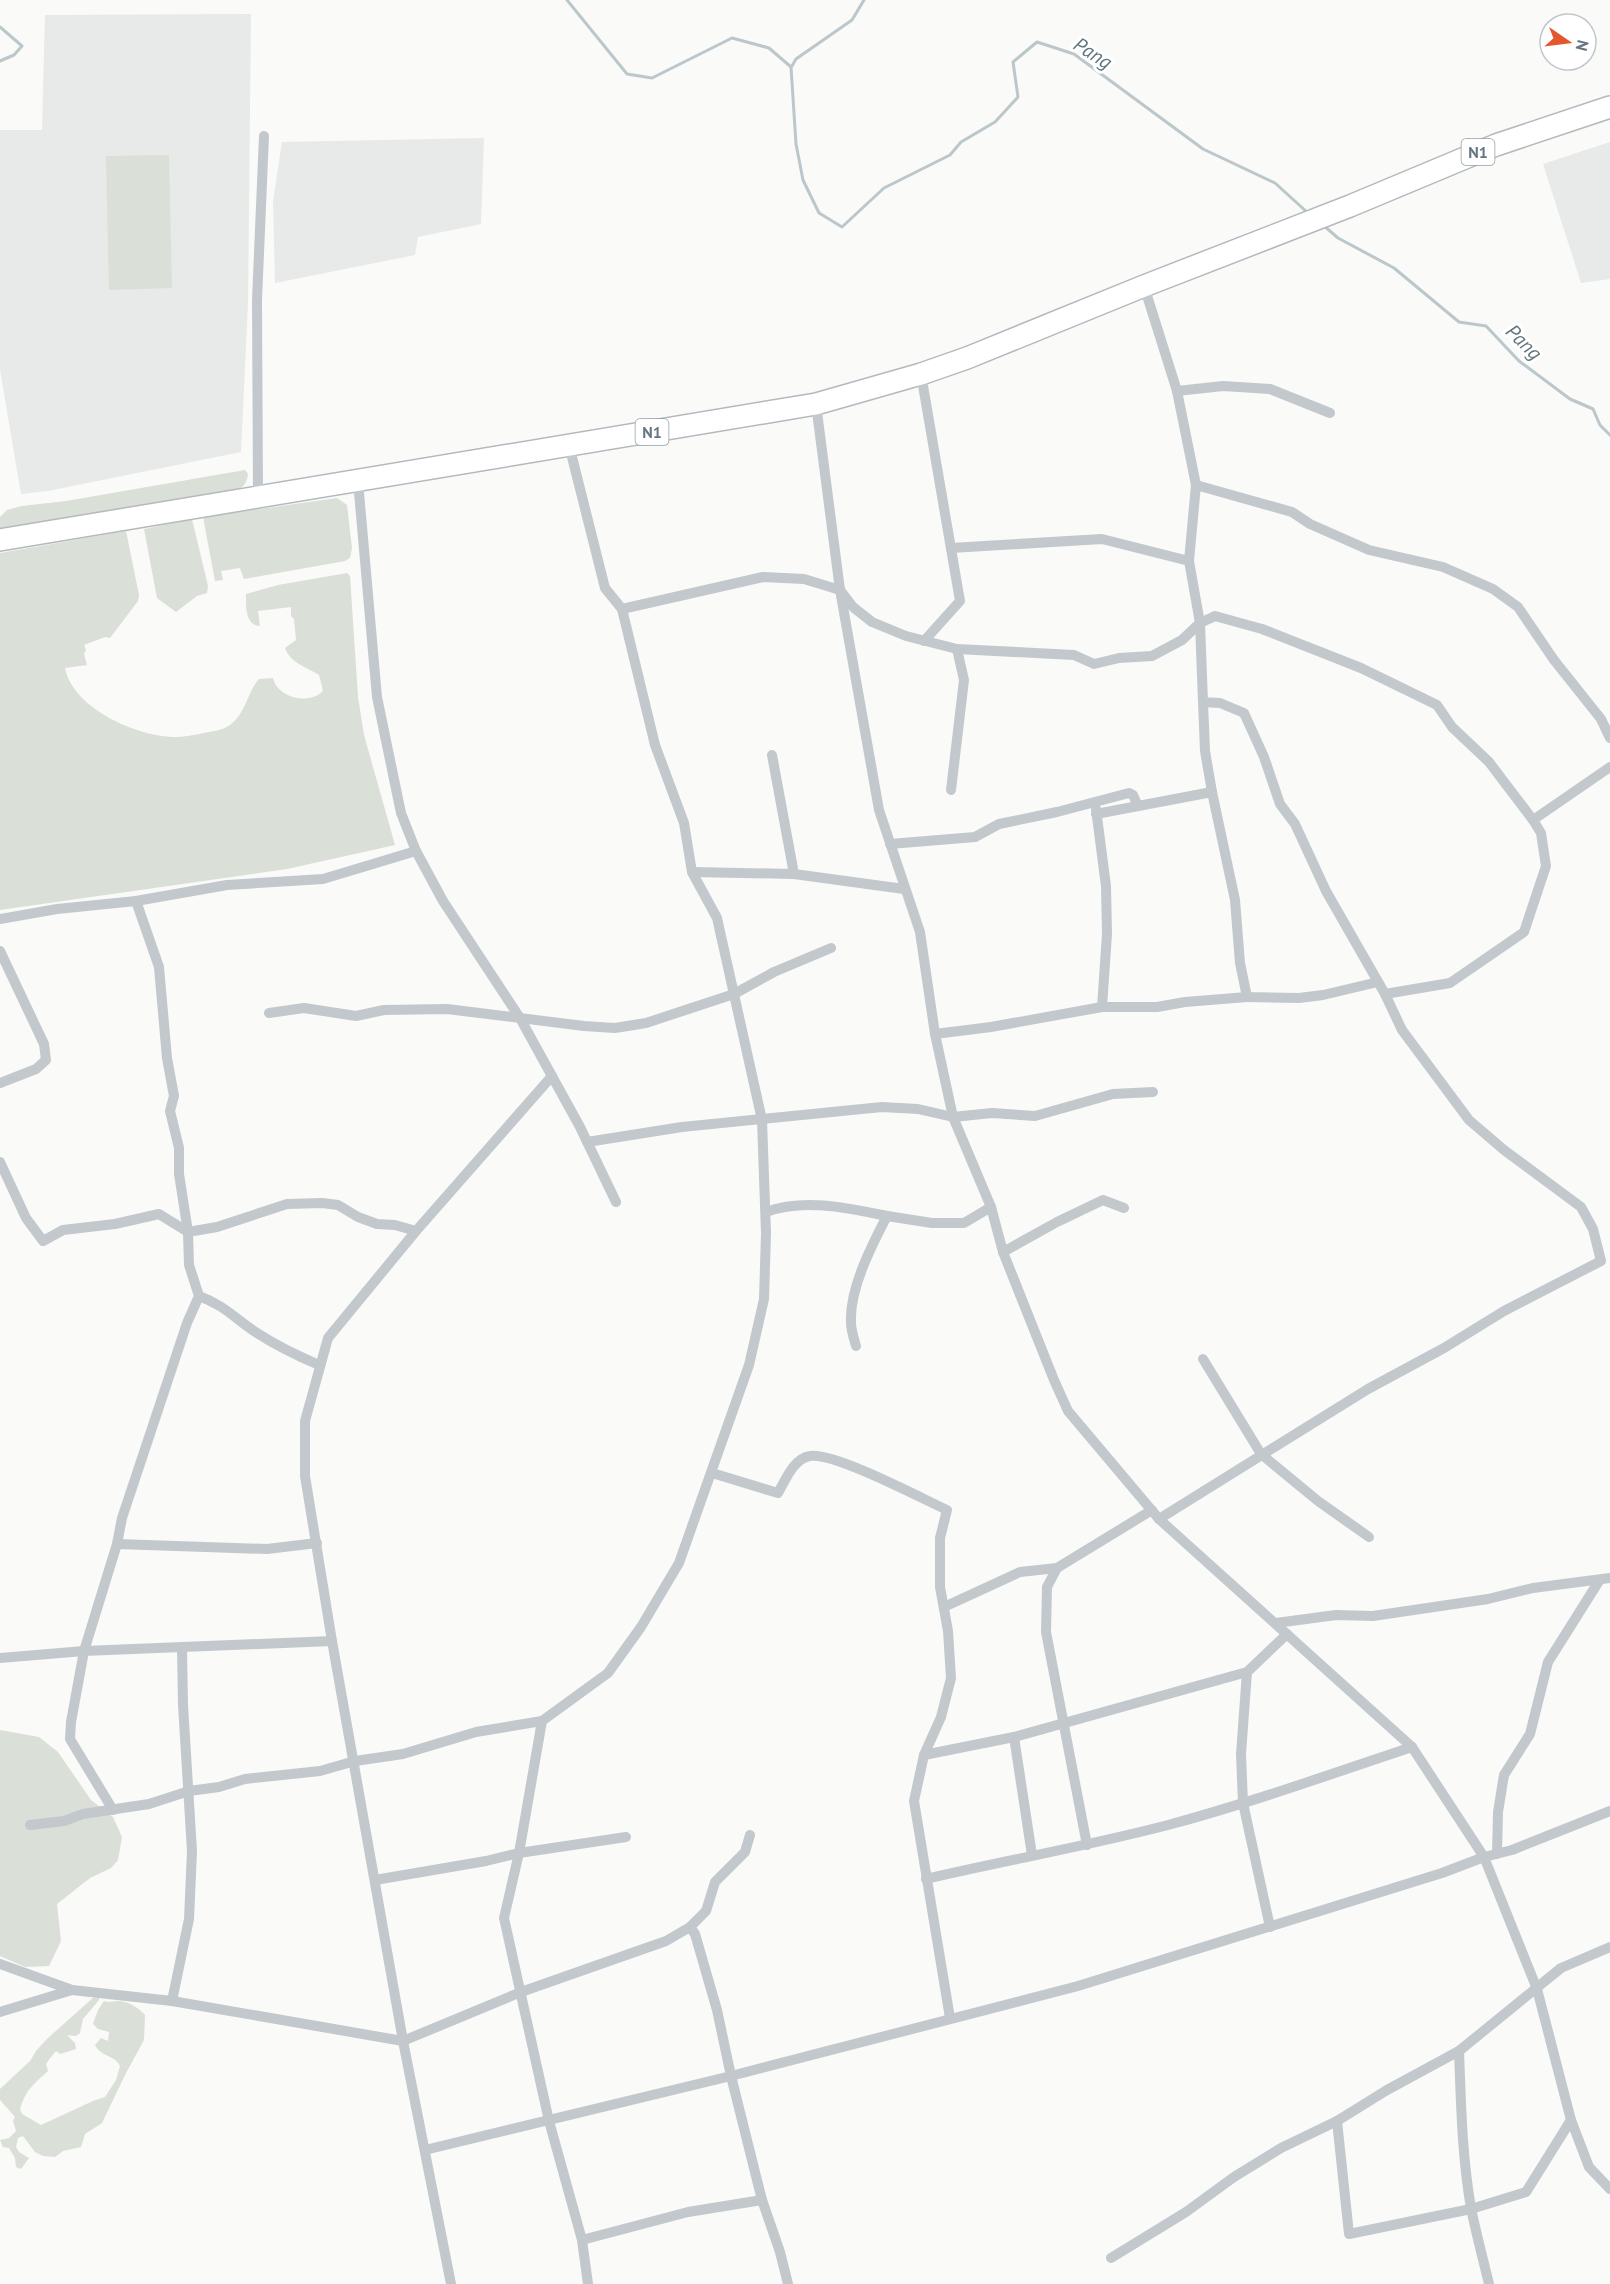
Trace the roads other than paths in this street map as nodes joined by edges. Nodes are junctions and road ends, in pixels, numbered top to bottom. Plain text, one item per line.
1 (1610, 107) edge
2 (264, 136) dead end
3 (1144, 285) junction
4 (921, 374) junction
5 (1177, 391) junction
6 (816, 404) junction
7 (1330, 413) dead end
8 (569, 445) junction
9 (358, 481) junction
10 (1196, 485) junction
11 (258, 497) junction
12 (0, 540) edge
13 (951, 548) junction
14 (1189, 561) junction
15 (840, 590) junction
16 (622, 609) junction
17 (1200, 623) junction
18 (924, 641) junction
19 (957, 649) junction
20 (1203, 702) junction
21 (1610, 738) edge
22 (772, 755) dead end
23 (1610, 767) edge
24 (951, 790) dead end
25 (1212, 792) junction
26 (1096, 808) junction
27 (1533, 820) junction
28 (890, 844) junction
29 (416, 851) junction
30 (692, 872) junction
31 (794, 874) junction
32 (904, 889) junction
33 (136, 901) junction
34 (0, 919) edge
35 (831, 948) dead end
36 (0, 951) edge
37 (1378, 982) junction
38 (734, 994) junction
39 (1385, 994) junction
40 (1246, 997) junction
41 (1102, 1007) junction
42 (269, 1013) dead end
43 (520, 1018) junction
44 (934, 1034) junction
45 (552, 1076) junction
46 (0, 1083) edge
47 (1153, 1092) dead end
48 (953, 1117) junction
49 (762, 1120) junction
50 (587, 1142) junction
51 (0, 1162) edge
52 (616, 1202) dead end
53 (991, 1207) junction
54 (1125, 1208) dead end
55 (766, 1212) junction
56 (887, 1216) junction
57 (416, 1231) junction
58 (188, 1232) junction
59 (1003, 1252) junction
60 (199, 1296) junction
61 (856, 1346) dead end
62 (1203, 1359) dead end
63 (320, 1365) junction
64 (1261, 1454) junction
65 (712, 1473) junction
66 (1152, 1510) junction
67 (1159, 1519) junction
68 (1369, 1536) dead end
69 (117, 1544) junction
70 (317, 1544) junction
71 (1057, 1568) junction
72 (1604, 1580) edge
73 (944, 1607) junction
74 (1276, 1623) junction
75 (1287, 1634) junction
76 (332, 1641) junction
77 (182, 1648) junction
78 (84, 1651) junction
79 (0, 1658) edge
80 (1247, 1672) junction
81 (542, 1721) junction
82 (1062, 1723) junction
83 (1014, 1737) junction
84 (1412, 1747) junction
85 (924, 1755) junction
86 (355, 1761) junction
87 (189, 1791) junction
88 (1243, 1803) junction
89 (112, 1810) junction
90 (1610, 1810) edge
91 (30, 1826) dead end
92 (750, 1835) dead end
93 (626, 1837) dead end
94 (1087, 1845) junction
95 (519, 1853) junction
96 (1497, 1854) junction
97 (1032, 1855) junction
98 (1484, 1857) junction
99 (926, 1879) junction
100 (375, 1880) junction
101 (690, 1927) junction
102 (1270, 1927) junction
103 (1610, 1947) edge
104 (0, 1964) edge
105 (1537, 1989) junction
106 (72, 1990) junction
107 (521, 1992) junction
108 (172, 2001) junction
109 (0, 2012) edge
110 (950, 2018) junction
111 (403, 2041) junction
112 (1459, 2051) junction
113 (730, 2076) junction
114 (1571, 2120) junction
115 (549, 2121) junction
116 (1337, 2121) junction
117 (425, 2150) junction
118 (1610, 2188) edge
119 (762, 2200) junction
120 (1472, 2209) junction
121 (582, 2240) junction
122 (1112, 2258) dead end
123 (451, 2284) edge
124 (588, 2284) edge
125 (788, 2284) edge
126 (1489, 2284) edge

1 - 3 highway, N1
2 - 11 street
3 - 4 highway, N1
3 - 5 street
4 - 6 highway, N1
4 - 13 street
5 - 7 street
5 - 10 street
6 - 8 highway, N1
6 - 15 street
8 - 9 highway, N1
8 - 16 street
9 - 11 highway, N1
9 - 29 street
10 - 14 street
10 - 21 street
11 - 12 highway, N1
13 - 14 street
13 - 18 street
14 - 17 street
15 - 16 street
15 - 18 street
15 - 28 street
16 - 30 street
17 - 19 street
17 - 20 street
17 - 27 street
18 - 19 street
19 - 24 street
20 - 25 street
20 - 37 street
22 - 31 street
23 - 27 street
25 - 26 street
25 - 40 street
26 - 28 street
26 - 41 street
27 - 39 street
28 - 32 street
29 - 33 street
29 - 43 street
30 - 31 street
30 - 38 street
31 - 32 street
32 - 44 street
33 - 34 street
33 - 58 street
35 - 38 street
36 - 46 street
37 - 39 street
37 - 40 street
38 - 43 street
38 - 49 street
39 - 64 street
40 - 41 street
41 - 44 street
42 - 43 street
43 - 45 street
44 - 48 street
45 - 50 street
45 - 57 street
47 - 48 street
48 - 49 street
48 - 53 street
49 - 50 street
49 - 55 street
50 - 52 street
51 - 58 street
53 - 56 street
53 - 59 street
54 - 59 street
55 - 56 street
55 - 65 street
56 - 61 street
57 - 58 street
57 - 63 street
58 - 60 street
59 - 66 street
60 - 63 street
60 - 69 street
62 - 64 street
63 - 70 street
64 - 67 street
64 - 68 street
65 - 73 street
65 - 81 street
66 - 67 street
66 - 71 street
67 - 74 street
69 - 70 street
69 - 78 street
70 - 76 street
71 - 73 street
71 - 82 street
72 - 74 street
72 - 96 street
73 - 85 street
74 - 75 street
75 - 80 street
75 - 84 street
76 - 77 street
76 - 86 street
77 - 78 street
77 - 87 street
78 - 79 street
78 - 89 street
80 - 82 street
80 - 88 street
81 - 86 street
81 - 95 street
82 - 83 street
82 - 94 street
83 - 85 street
83 - 97 street
84 - 88 street
84 - 98 street
85 - 99 street
86 - 87 street
86 - 100 street
87 - 89 street
87 - 108 street
88 - 94 street
88 - 102 street
89 - 91 street
90 - 96 street
92 - 101 street
93 - 95 street
94 - 97 street
95 - 100 street
95 - 107 street
96 - 98 street
97 - 99 street
98 - 102 street
98 - 105 street
99 - 110 street
100 - 111 street
101 - 107 street
101 - 113 street
102 - 110 street
103 - 105 street
104 - 106 street
105 - 112 street
105 - 114 street
106 - 108 street
106 - 109 street
107 - 111 street
107 - 115 street
108 - 111 street
110 - 113 street
111 - 117 street
112 - 116 street
112 - 120 street
113 - 115 street
113 - 119 street
114 - 118 street
114 - 120 street
115 - 117 street
115 - 121 street
116 - 120 street
116 - 122 street
117 - 123 street
119 - 121 street
119 - 125 street
120 - 126 street
121 - 124 street

